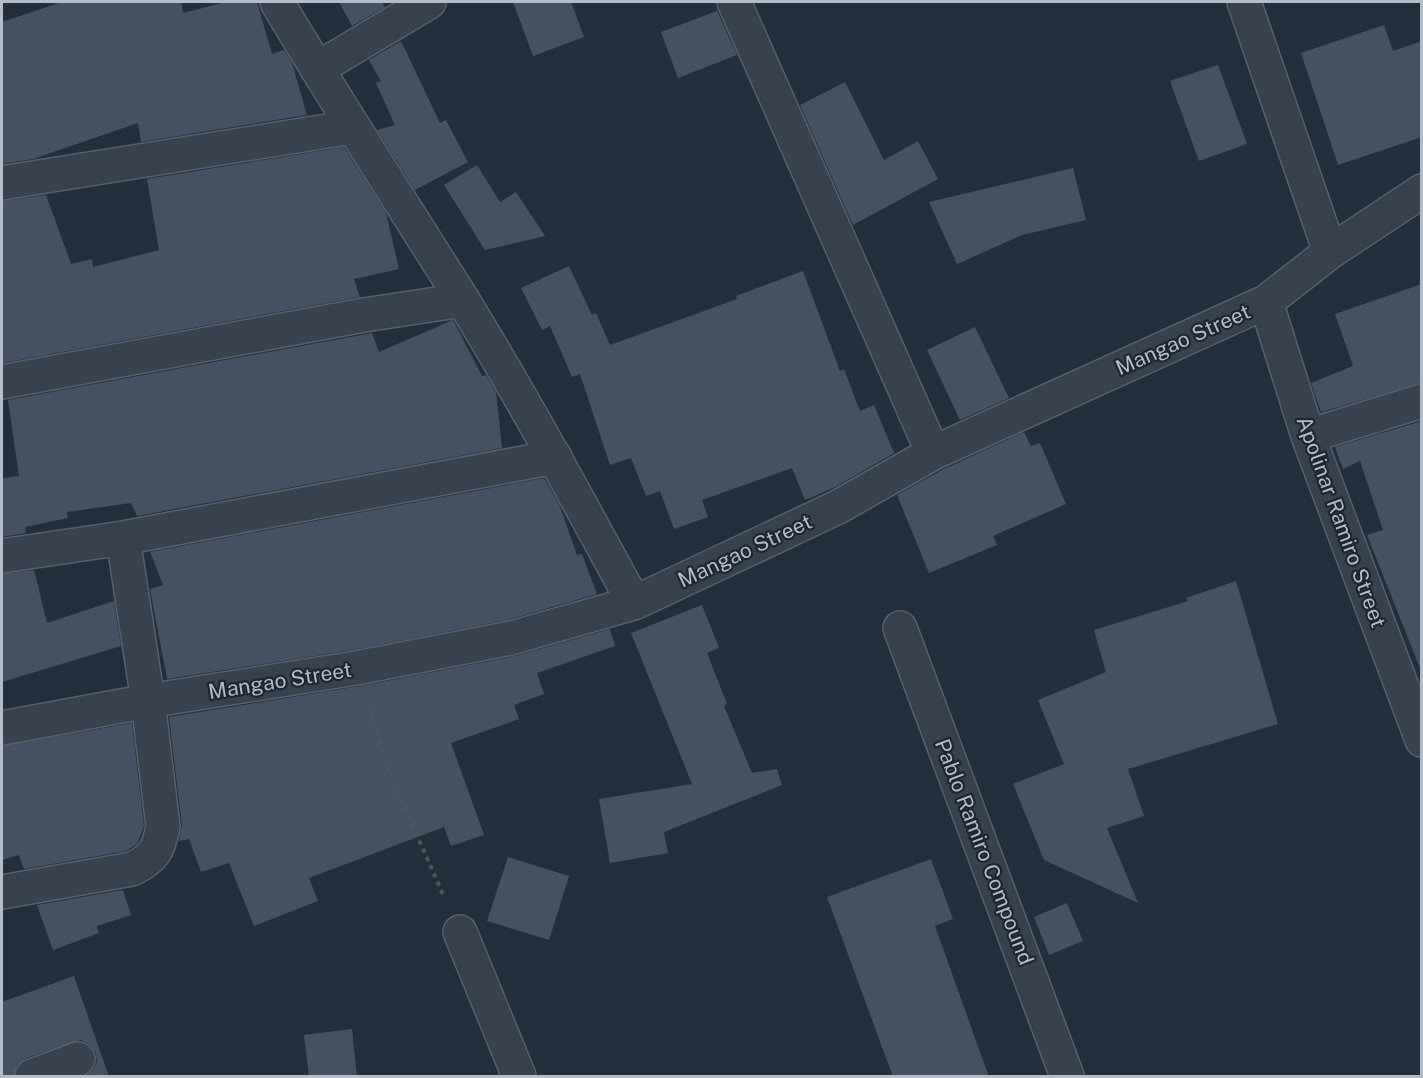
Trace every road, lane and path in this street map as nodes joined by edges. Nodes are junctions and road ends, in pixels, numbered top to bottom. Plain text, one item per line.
1 (278, 2) edge
2 (429, 2) edge
3 (734, 2) edge
4 (1244, 2) edge
5 (317, 69) junction
6 (352, 127) junction
7 (2, 183) edge
8 (1422, 191) edge
9 (1330, 252) junction
10 (462, 300) junction
11 (1266, 302) junction
12 (2, 382) edge
13 (1422, 401) edge
14 (1308, 436) junction
15 (933, 453) junction
16 (555, 457) junction
17 (123, 538) junction
18 (2, 556) edge
19 (634, 603) junction
20 (900, 628) dead end
21 (356, 668) junction
22 (148, 701) junction
23 (2, 728) edge
24 (1422, 740) edge
25 (2, 892) edge
26 (460, 932) joint
27 (78, 1059) dead end
28 (33, 1077) edge
29 (519, 1077) edge
30 (1067, 1077) edge

1 - 5 street
2 - 5 street
3 - 15 street
4 - 9 street
5 - 6 street
6 - 7 street
6 - 10 street
8 - 9 street, Mangao Street
9 - 11 street, Mangao Street
10 - 12 street
10 - 16 street
11 - 14 street, Apolinar Ramiro Street
11 - 15 street, Mangao Street
13 - 14 street
14 - 24 street, Apolinar Ramiro Street
15 - 19 street, Mangao Street
16 - 17 street
16 - 19 street
17 - 18 street
17 - 22 street
19 - 21 street, Mangao Street
20 - 30 street, Pablo Ramiro Compound
21 - 22 street, Mangao Street
21 - 26 path
22 - 23 street, Mangao Street
22 - 25 street
26 - 29 street
27 - 28 street

